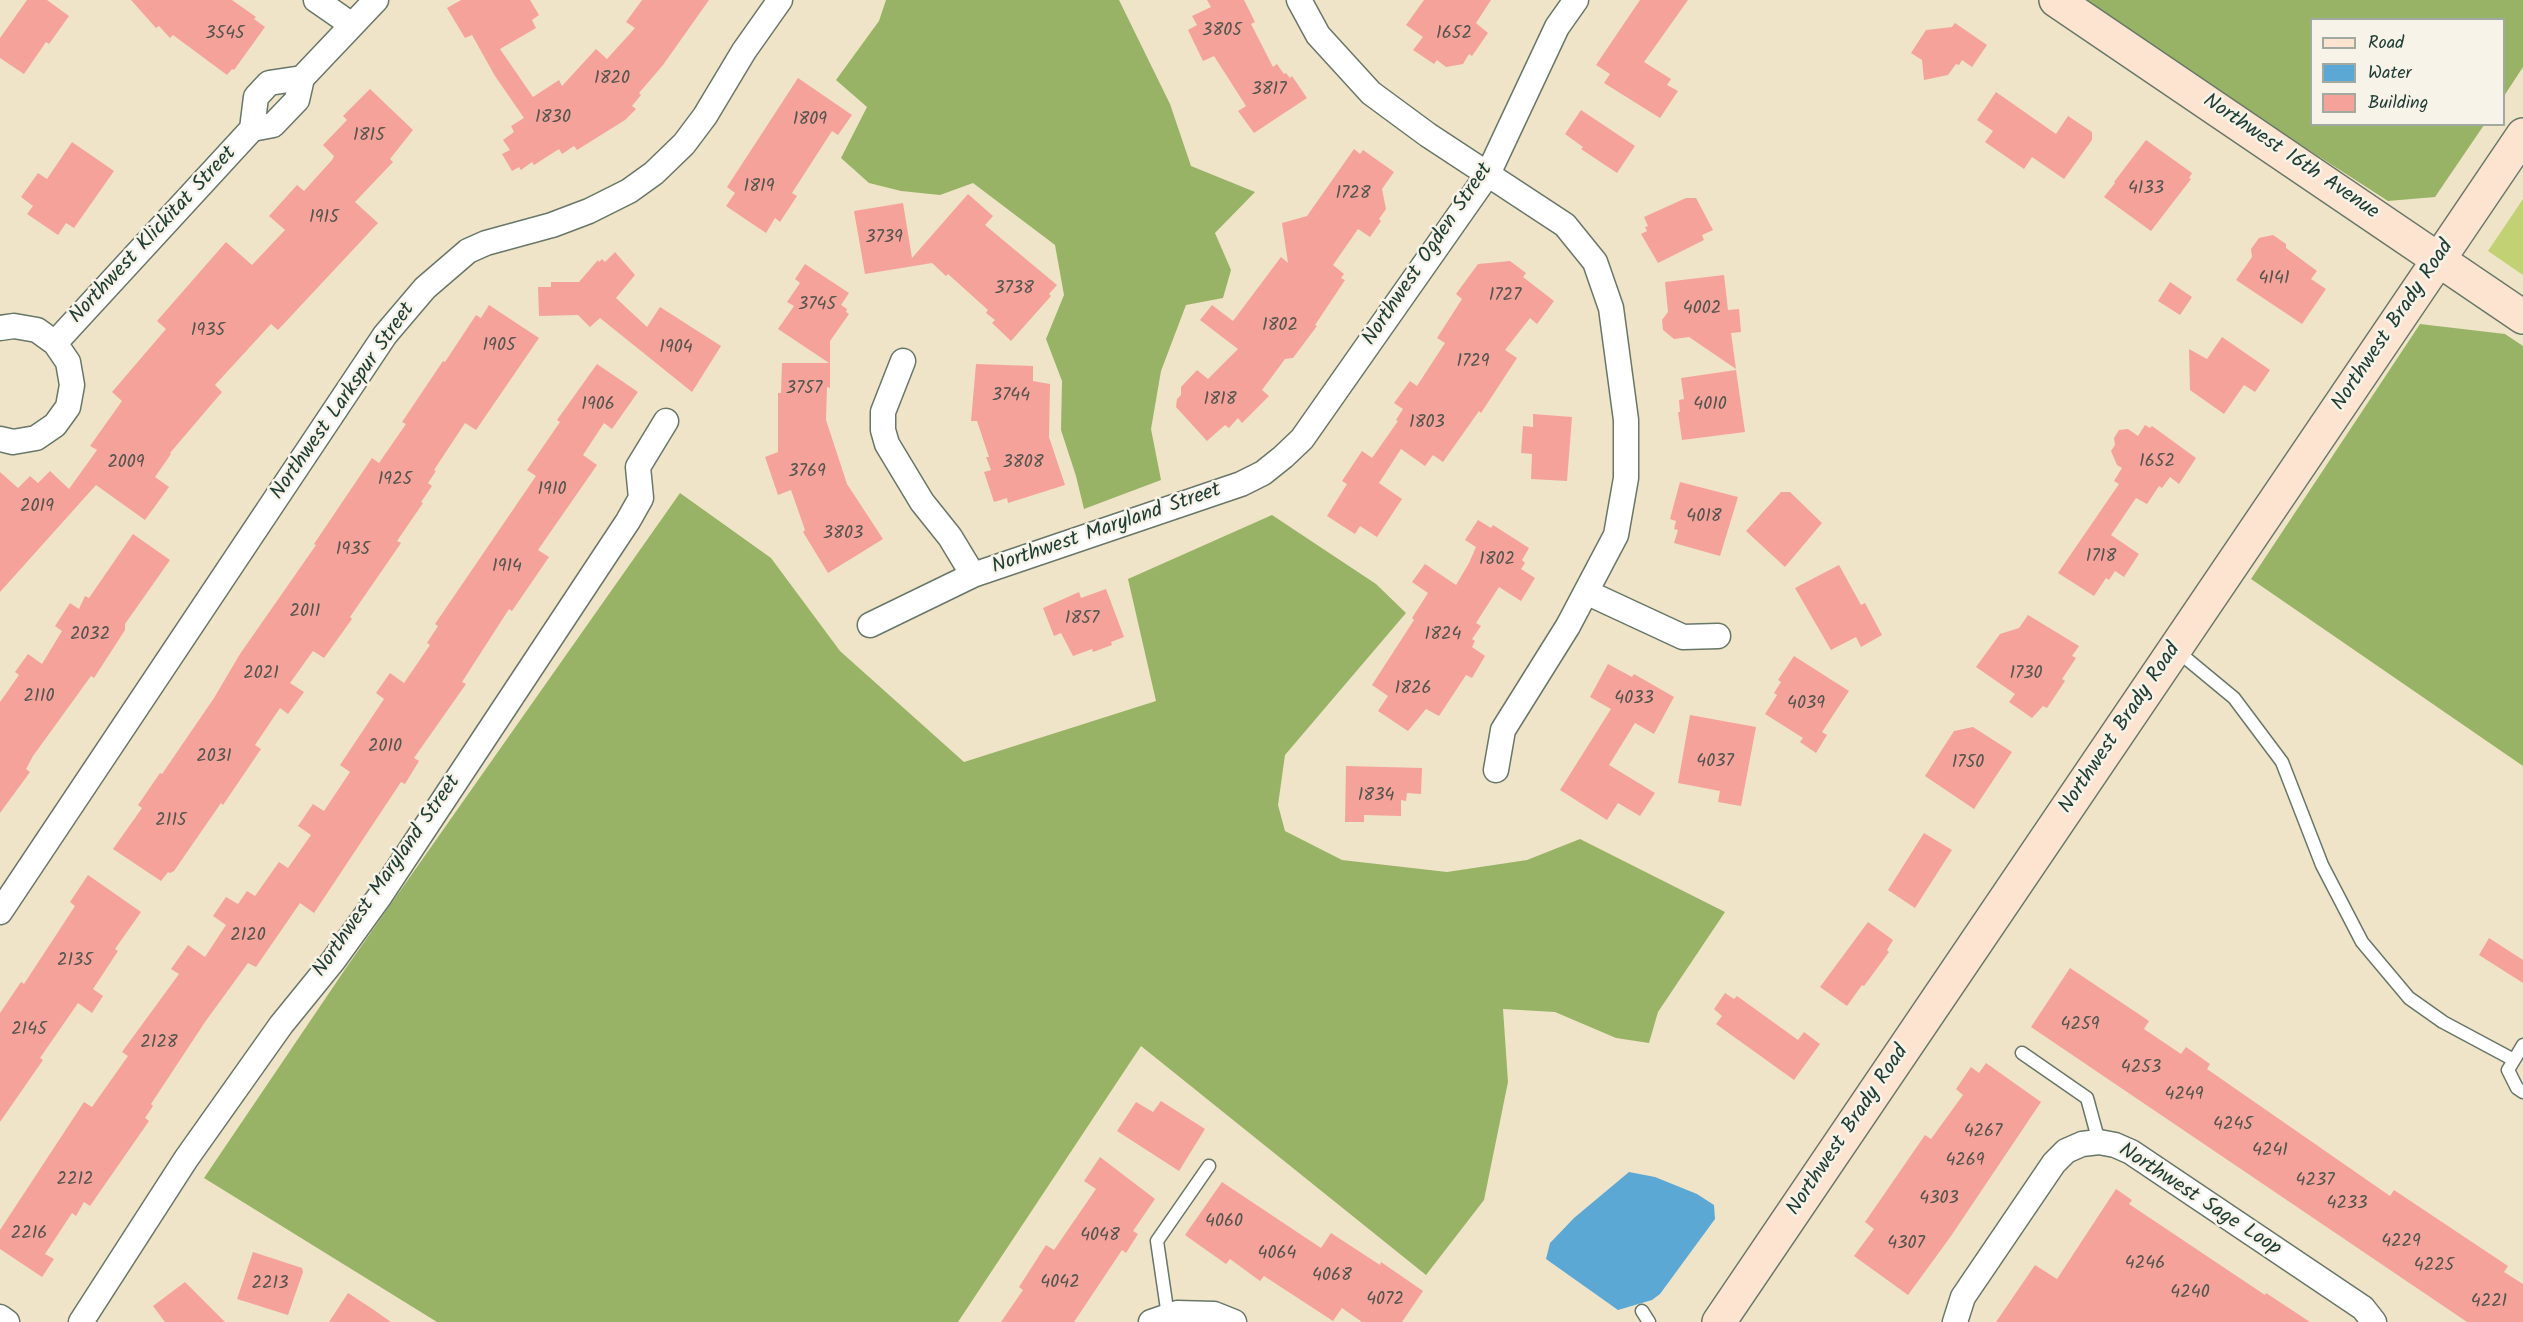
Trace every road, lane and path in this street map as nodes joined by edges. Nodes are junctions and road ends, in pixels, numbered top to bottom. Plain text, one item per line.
1 (316, 0) edge
2 (376, 0) edge
3 (780, 0) edge
4 (1299, 0) edge
5 (1576, 0) edge
6 (2056, 0) edge
7 (352, 25) junction
8 (2523, 135) edge
9 (1488, 174) junction
10 (2439, 261) junction
11 (2523, 317) edge
12 (0, 328) edge
13 (55, 343) junction
14 (903, 361) dead end
15 (1324, 408) joint
16 (666, 421) dead end
17 (0, 439) edge
18 (973, 576) junction
19 (1586, 592) junction
20 (870, 625) dead end
21 (1718, 636) dead end
22 (2175, 649) junction
23 (1496, 770) dead end
24 (0, 912) edge
25 (2523, 1045) edge
26 (2022, 1053) dead end
27 (2514, 1060) junction
28 (2523, 1092) edge
29 (2098, 1142) junction
30 (1209, 1166) dead end
31 (0, 1317) edge
32 (1160, 1319) edge
33 (7, 1322) edge
34 (81, 1322) edge
35 (1234, 1322) edge
36 (1719, 1322) edge
37 (1955, 1322) edge
38 (2374, 1322) edge

1 - 7 street
2 - 7 street, Northwest Klickitat Street
3 - 24 street, Northwest Larkspur Street
4 - 9 street
5 - 9 street, Northwest Ogden Street
6 - 10 main road, Northwest 16th Avenue
7 - 13 street, Northwest Klickitat Street
8 - 10 main road, Northwest Brady Road
9 - 15 street, Northwest Ogden Street
9 - 19 street
10 - 11 main road, Northwest 16th Avenue
10 - 22 main road, Northwest Brady Road
12 - 13 street, Northwest Klickitat Street
13 - 17 street, Northwest Klickitat Street
14 - 18 street
15 - 18 street, Northwest Maryland Street
16 - 34 street, Northwest Maryland Street
18 - 20 street, Northwest Maryland Street
19 - 21 street
19 - 23 street
22 - 27 lane
22 - 36 main road, Northwest Brady Road
25 - 27 lane
26 - 29 lane
27 - 28 lane
29 - 37 street, Northwest Sage Loop
29 - 38 street, Northwest Sage Loop
30 - 32 lane
31 - 33 street
32 - 35 street

